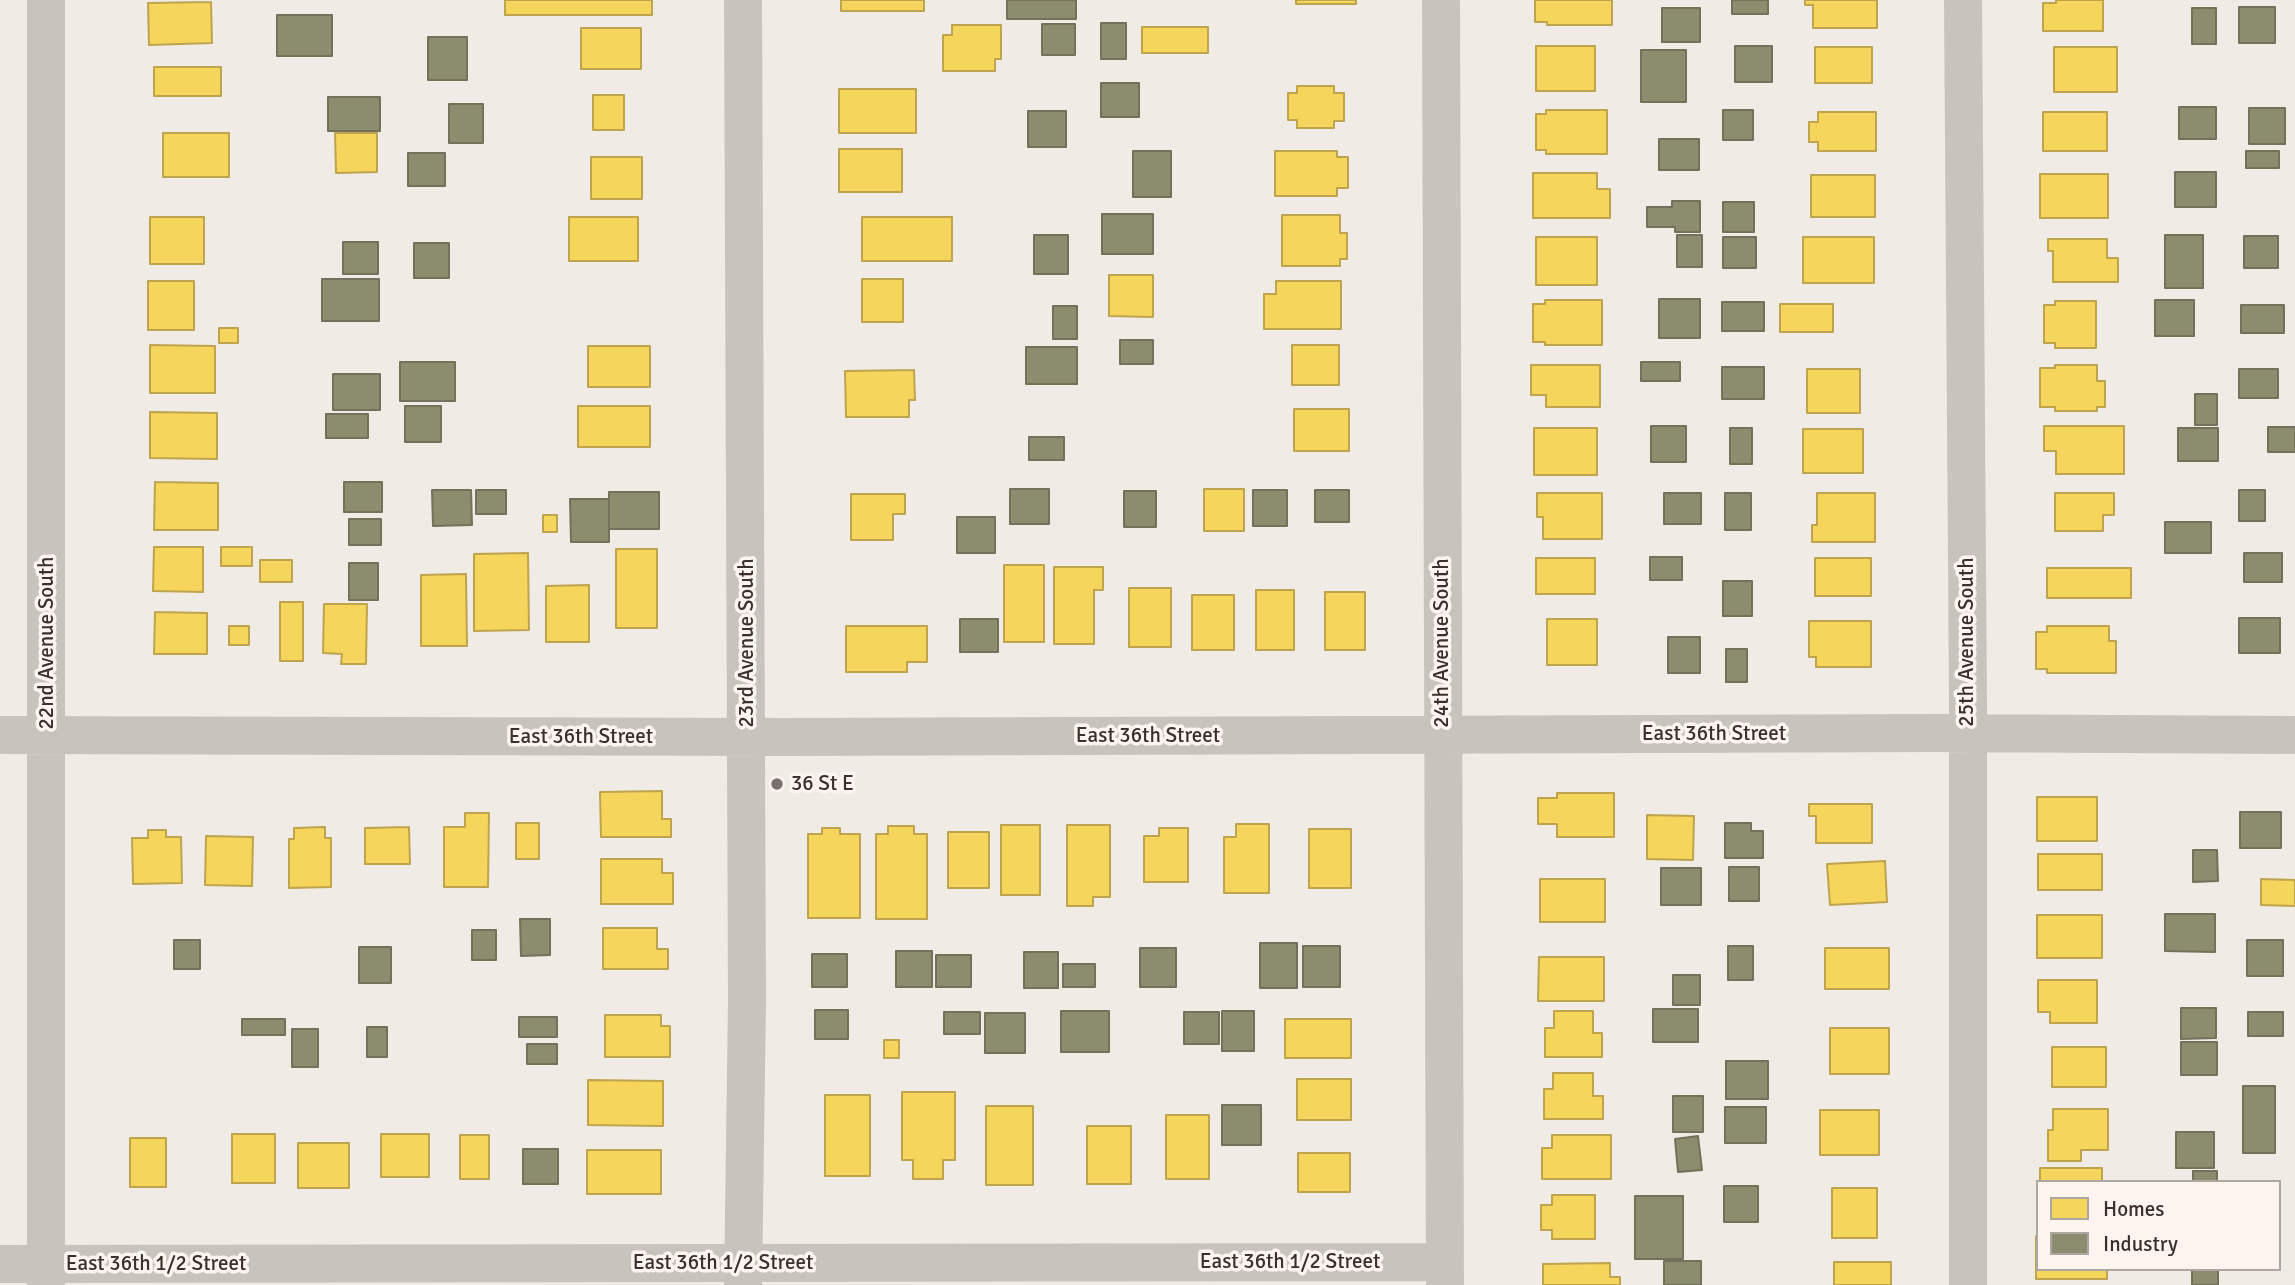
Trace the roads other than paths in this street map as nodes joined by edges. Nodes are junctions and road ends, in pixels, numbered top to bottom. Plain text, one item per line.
1 (46, 0) edge
2 (743, 0) edge
3 (1441, 0) edge
4 (1962, 0) edge
5 (1968, 733) junction
6 (0, 735) edge
7 (47, 735) junction
8 (1442, 735) junction
9 (2295, 735) edge
10 (747, 737) junction
11 (0, 1264) edge
12 (743, 1274) edge
13 (1445, 1274) edge
14 (47, 1275) edge
15 (1968, 1285) edge

1 - 7 street, 22nd Avenue South
2 - 10 street, 23rd Avenue South
3 - 8 street, 24th Avenue South
4 - 5 street, 25th Avenue South
5 - 8 street, East 36th Street
5 - 9 street, East 36th Street
5 - 15 street, 25th Avenue South
6 - 7 street, East 36th Street
7 - 10 street, East 36th Street
7 - 14 street, 22nd Avenue South
8 - 10 street, East 36th Street
8 - 13 street, 24th Avenue South
10 - 12 street, 23rd Avenue South
11 - 14 street, East 36th 1/2 Street
12 - 13 street, East 36th 1/2 Street
12 - 14 street, East 36th 1/2 Street

